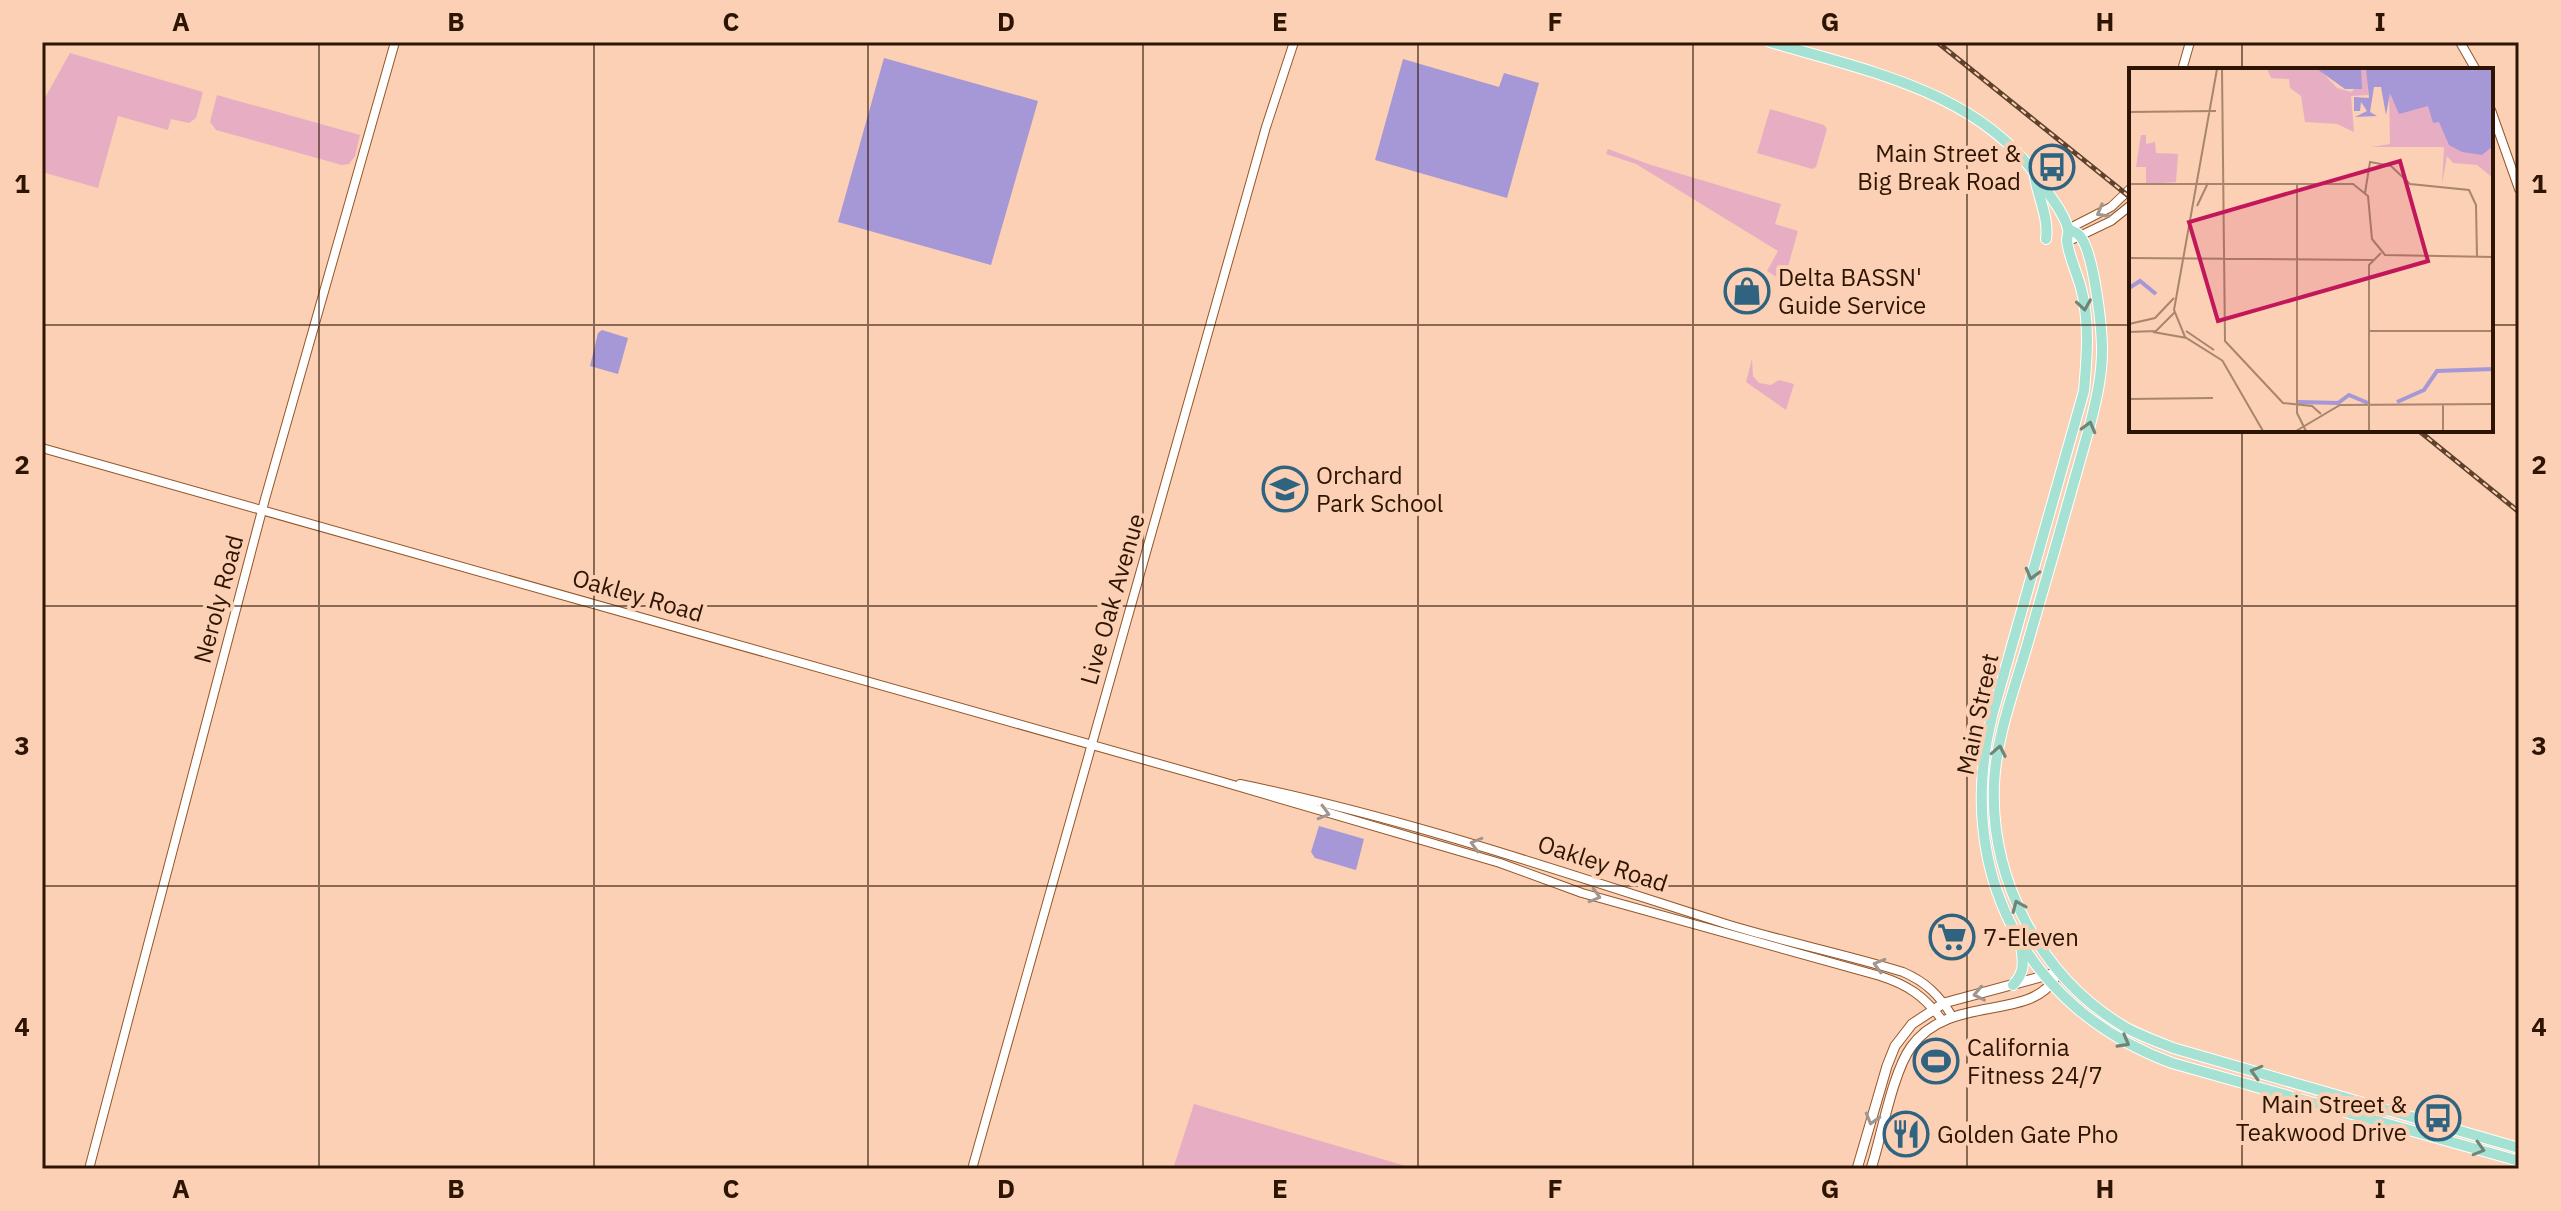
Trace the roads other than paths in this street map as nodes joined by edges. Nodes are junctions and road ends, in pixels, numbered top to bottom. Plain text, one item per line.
1 (395, 42) edge
2 (1294, 42) edge
3 (1770, 42) edge
4 (2190, 42) edge
5 (2460, 42) edge
6 (2183, 68) edge
7 (2475, 68) edge
8 (2493, 116) edge
9 (2034, 172) junction
10 (2519, 189) edge
11 (2129, 190) edge
12 (2129, 207) edge
13 (2068, 229) junction
14 (2080, 235) junction
15 (2046, 239) dead end
16 (2067, 242) junction
17 (42, 448) edge
18 (263, 509) junction
19 (1091, 745) junction
20 (1223, 782) junction
21 (2021, 943) junction
22 (2059, 972) junction
23 (2043, 975) junction
24 (2013, 985) junction
25 (2051, 985) junction
26 (1944, 1003) junction
27 (1934, 1008) junction
28 (1947, 1018) junction
29 (2519, 1148) edge
30 (2519, 1161) edge
31 (89, 1169) edge
32 (972, 1169) edge
33 (1857, 1169) edge
34 (1871, 1169) edge

1 - 18 street, Neroly Road
2 - 19 street, Live Oak Avenue
3 - 9 main road
4 - 6 street
5 - 7 street
8 - 10 street
9 - 13 main road
9 - 15 main road
11 -> 13 street
12 - 14 street
13 - 14 main road
13 - 16 main road, Main Street
14 - 16 street
22 -> 14 main road, Main Street
16 -> 21 main road, Main Street
17 - 18 street, Oakley Road
18 - 19 street, Oakley Road
18 - 31 street, Neroly Road
19 - 20 street, Oakley Road
19 - 32 street, Live Oak Avenue
26 -> 20 street, Oakley Road
20 -> 27 street, Oakley Road
21 - 23 main road, Main Street
21 - 24 main road
22 - 23 main road
22 - 25 main road
29 -> 22 main road, Main Street
23 - 24 main road
23 - 25 main road, Main Street
24 -> 26 main road
25 - 28 main road
25 -> 30 main road, Main Street
26 - 27 main road
26 - 28 street, Oakley Road
27 - 28 street, Oakley Road
27 -> 33 main road
28 - 34 main road

